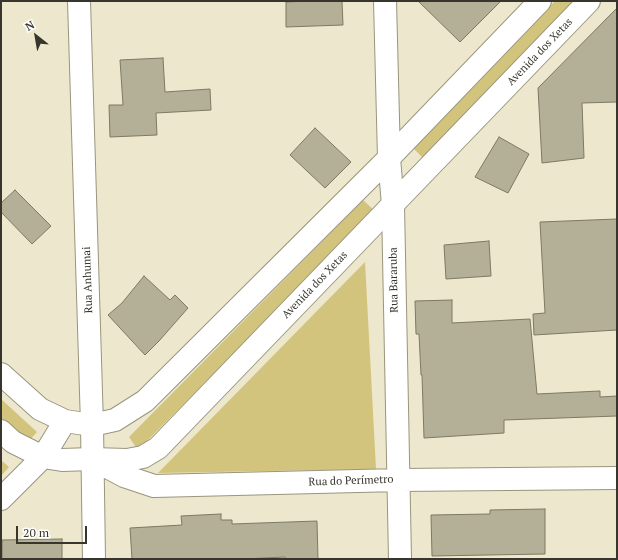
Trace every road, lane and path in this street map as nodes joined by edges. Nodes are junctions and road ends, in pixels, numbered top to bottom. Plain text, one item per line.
1 (79, 1) edge
2 (385, 1) edge
3 (540, 1) edge
4 (589, 1) edge
5 (389, 158) junction
6 (393, 205) junction
7 (1, 374) edge
8 (65, 421) junction
9 (92, 425) junction
10 (1, 431) edge
11 (42, 457) junction
12 (92, 459) junction
13 (617, 478) edge
14 (399, 480) junction
15 (1, 499) edge
16 (94, 559) edge
17 (400, 559) edge

1 - 9 street, Rua Anhumai
2 - 5 street, Rua Bararuba
3 - 5 street
4 - 6 street, Avenida dos Xetas
5 - 6 street, Rua Bararuba
5 - 9 street
6 - 12 street, Avenida dos Xetas
6 - 14 street, Rua Bararuba
7 - 8 street
8 - 9 street
8 - 11 street
9 - 12 street, Rua Anhumai
10 - 11 street, Avenida dos Xetas
11 - 12 street, Avenida dos Xetas
11 - 15 street
12 - 14 street, Rua do Perímetro
12 - 16 street, Rua Anhumai
13 - 14 street, Rua do Perímetro
14 - 17 street, Rua Bararuba

